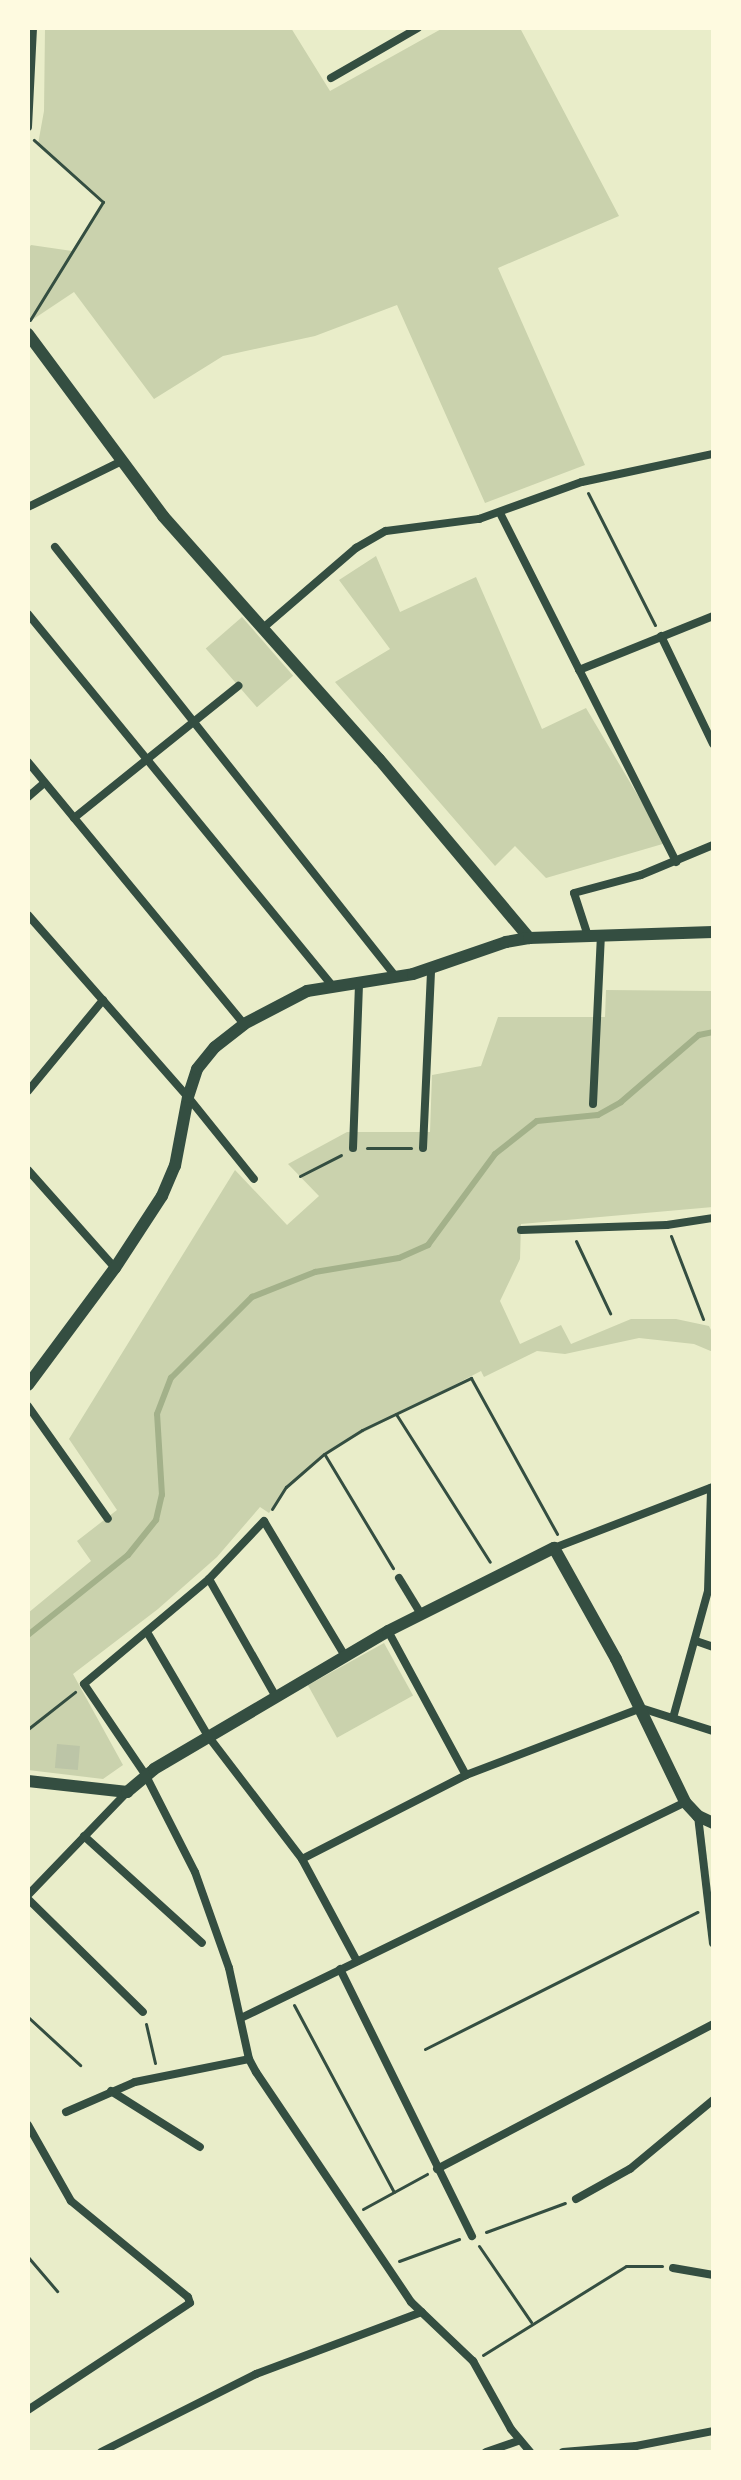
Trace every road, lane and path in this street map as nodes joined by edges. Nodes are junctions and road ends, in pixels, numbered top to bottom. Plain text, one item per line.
1 (33, 28) edge
2 (418, 28) edge
3 (331, 78) dead end
4 (28, 127) edge
5 (28, 134) edge
6 (28, 322) edge
7 (28, 334) edge
8 (713, 454) edge
9 (120, 462) junction
10 (582, 482) junction
11 (28, 507) edge
12 (500, 513) junction
13 (55, 547) dead end
14 (28, 614) edge
15 (713, 616) edge
16 (263, 628) junction
17 (661, 636) junction
18 (579, 670) junction
19 (238, 686) dead end
20 (194, 722) junction
21 (713, 744) edge
22 (147, 759) junction
23 (28, 762) edge
24 (44, 783) junction
25 (28, 797) edge
26 (74, 818) junction
27 (713, 845) edge
28 (676, 862) junction
29 (28, 915) edge
30 (713, 932) edge
31 (594, 936) junction
32 (529, 938) junction
33 (431, 969) junction
34 (396, 977) junction
35 (359, 981) junction
36 (331, 984) junction
37 (103, 1000) junction
38 (244, 1024) junction
39 (28, 1091) edge
40 (188, 1097) junction
41 (593, 1104) dead end
42 (353, 1148) dead end
43 (423, 1148) dead end
44 (28, 1170) edge
45 (254, 1179) dead end
46 (713, 1218) edge
47 (667, 1225) junction
48 (570, 1227) junction
49 (521, 1230) dead end
50 (115, 1268) junction
51 (610, 1313) dead end
52 (703, 1319) dead end
53 (28, 1385) edge
54 (28, 1406) edge
55 (396, 1414) junction
56 (324, 1454) junction
57 (712, 1487) edge
58 (108, 1519) dead end
59 (264, 1521) junction
60 (559, 1546) junction
61 (498, 1575) junction
62 (399, 1578) joint
63 (209, 1579) junction
64 (710, 1590) edge
65 (421, 1614) junction
66 (388, 1631) junction
67 (147, 1632) junction
68 (696, 1641) junction
69 (713, 1647) edge
70 (345, 1656) junction
71 (84, 1684) junction
72 (276, 1697) junction
73 (641, 1708) junction
74 (673, 1718) junction
75 (28, 1729) edge
76 (713, 1731) edge
77 (208, 1736) junction
78 (145, 1774) junction
79 (466, 1775) junction
80 (28, 1781) edge
81 (127, 1792) junction
82 (685, 1802) junction
83 (698, 1816) junction
84 (713, 1823) edge
85 (84, 1836) junction
86 (302, 1859) junction
87 (28, 1897) edge
88 (711, 1905) junction
89 (202, 1943) dead end
90 (713, 1943) edge
91 (357, 1961) junction
92 (340, 1969) junction
93 (288, 1994) junction
94 (143, 2012) joint
95 (28, 2017) edge
96 (241, 2018) junction
97 (713, 2024) edge
98 (425, 2049) dead end
99 (249, 2059) junction
100 (80, 2065) dead end
101 (158, 2076) junction
102 (111, 2091) junction
103 (713, 2100) edge
104 (66, 2112) dead end
105 (28, 2125) edge
106 (200, 2147) dead end
107 (437, 2169) junction
108 (394, 2192) junction
109 (576, 2199) dead end
110 (353, 2214) junction
111 (472, 2236) joint
112 (28, 2257) edge
113 (673, 2268) joint
114 (713, 2275) edge
115 (57, 2291) dead end
116 (422, 2312) junction
117 (532, 2323) junction
118 (473, 2361) junction
119 (28, 2410) edge
120 (713, 2431) edge
121 (520, 2440) junction
122 (101, 2452) edge
123 (486, 2452) edge
124 (530, 2452) edge
125 (563, 2452) edge

1 - 4 street
2 - 3 street
5 - 6 path
7 - 9 street
8 - 10 street
9 - 11 street
9 - 16 street
10 - 12 street
10 - 17 path
12 - 16 street
12 - 18 street
13 - 20 street
14 - 22 street
15 - 17 street
16 - 32 street
17 - 18 street
17 - 21 street
18 - 28 street
19 - 20 street
20 - 22 street
20 - 34 street
22 - 26 street
22 - 36 street
23 - 24 street
24 - 25 street
24 - 26 street
26 - 38 street
27 - 28 street
28 - 31 street
29 - 37 street
30 - 31 street
31 - 32 street
31 - 41 street
32 - 33 street
33 - 34 street
33 - 43 street
34 - 35 street
35 - 36 street
35 - 42 street
36 - 38 street
37 - 39 street
37 - 40 street
38 - 40 street
40 - 45 street
40 - 50 street
44 - 50 street
46 - 47 street
47 - 48 street
47 - 52 path
48 - 49 street
48 - 51 path
50 - 53 street
54 - 58 street
55 - 56 path
55 - 60 path
55 - 61 path
56 - 59 path
56 - 62 path
57 - 60 street
57 - 64 street
59 - 63 street
59 - 70 street
60 - 61 street
60 - 73 street
61 - 65 street
62 - 65 street
63 - 67 street
63 - 72 street
64 - 68 street
65 - 66 street
66 - 70 street
66 - 79 street
67 - 71 street
67 - 77 street
68 - 69 street
68 - 74 street
70 - 72 street
71 - 75 path
71 - 78 street
72 - 77 street
73 - 74 street
73 - 79 street
73 - 82 street
74 - 76 street
77 - 78 street
77 - 86 street
78 - 81 street
78 - 96 street
79 - 86 street
80 - 81 street
81 - 85 street
82 - 83 street
82 - 91 street
83 - 84 street
83 - 88 street
85 - 87 street
85 - 89 street
86 - 91 street
87 - 94 street
88 - 90 street
88 - 98 path
91 - 92 street
92 - 93 street
92 - 107 street
93 - 96 street
93 - 108 path
94 - 101 path
95 - 100 path
96 - 99 street
97 - 107 street
99 - 101 street
99 - 110 street
101 - 102 street
102 - 104 street
102 - 106 street
103 - 109 street
105 - 119 street
107 - 108 path
107 - 111 street
108 - 110 path
110 - 116 street
111 - 117 path
112 - 115 path
113 - 114 street
113 - 117 path
116 - 118 street
116 - 122 street
117 - 118 path
118 - 121 street
120 - 125 street
121 - 123 street
121 - 124 street

